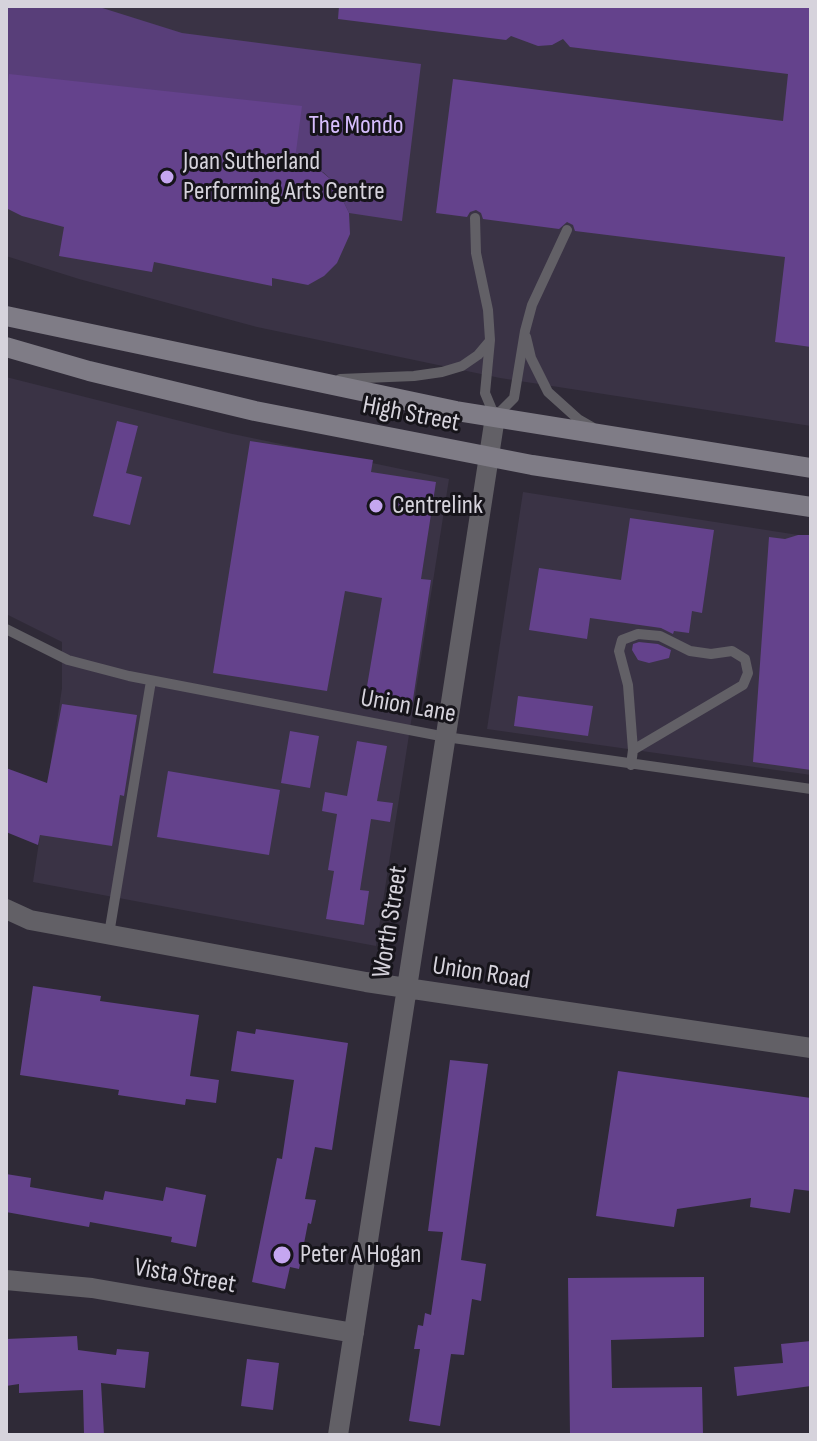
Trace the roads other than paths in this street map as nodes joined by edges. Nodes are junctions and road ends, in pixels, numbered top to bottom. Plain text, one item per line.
1 (475, 218) dead end
2 (567, 230) dead end
3 (6, 316) edge
4 (525, 331) junction
5 (490, 340) junction
6 (6, 347) edge
7 (310, 380) junction
8 (495, 417) junction
9 (614, 438) junction
10 (490, 457) junction
11 (811, 468) edge
12 (811, 507) edge
13 (6, 629) edge
14 (151, 681) junction
15 (446, 737) junction
16 (633, 750) junction
17 (631, 765) junction
18 (811, 789) edge
19 (6, 909) edge
20 (109, 934) junction
21 (407, 989) junction
22 (811, 1048) edge
23 (6, 1280) edge
24 (354, 1333) junction
25 (338, 1435) edge

1 - 5 lane, Worth Street
2 - 4 lane, Worth Street
3 - 7 main road, High Street
4 - 8 lane, Worth Street
4 - 9 lane
5 - 7 lane
5 - 8 lane, Worth Street
6 - 10 main road, High Street
7 - 8 main road, High Street
8 - 9 main road, High Street
8 - 10 street, Worth Street
9 - 11 main road, High Street
10 - 12 main road, High Street
10 - 15 street, Worth Street
13 - 14 lane, Union Lane
14 - 15 lane, Union Lane
14 - 20 lane
15 - 17 lane, Union Lane
15 - 21 street, Worth Street
16 - 16 lane
16 - 17 lane
17 - 18 lane, Union Lane
19 - 20 street, Union Road
20 - 21 street, Union Road
21 - 22 street, Union Road
21 - 24 street, Worth Street
23 - 24 street, Vista Street
24 - 25 street, Worth Street

